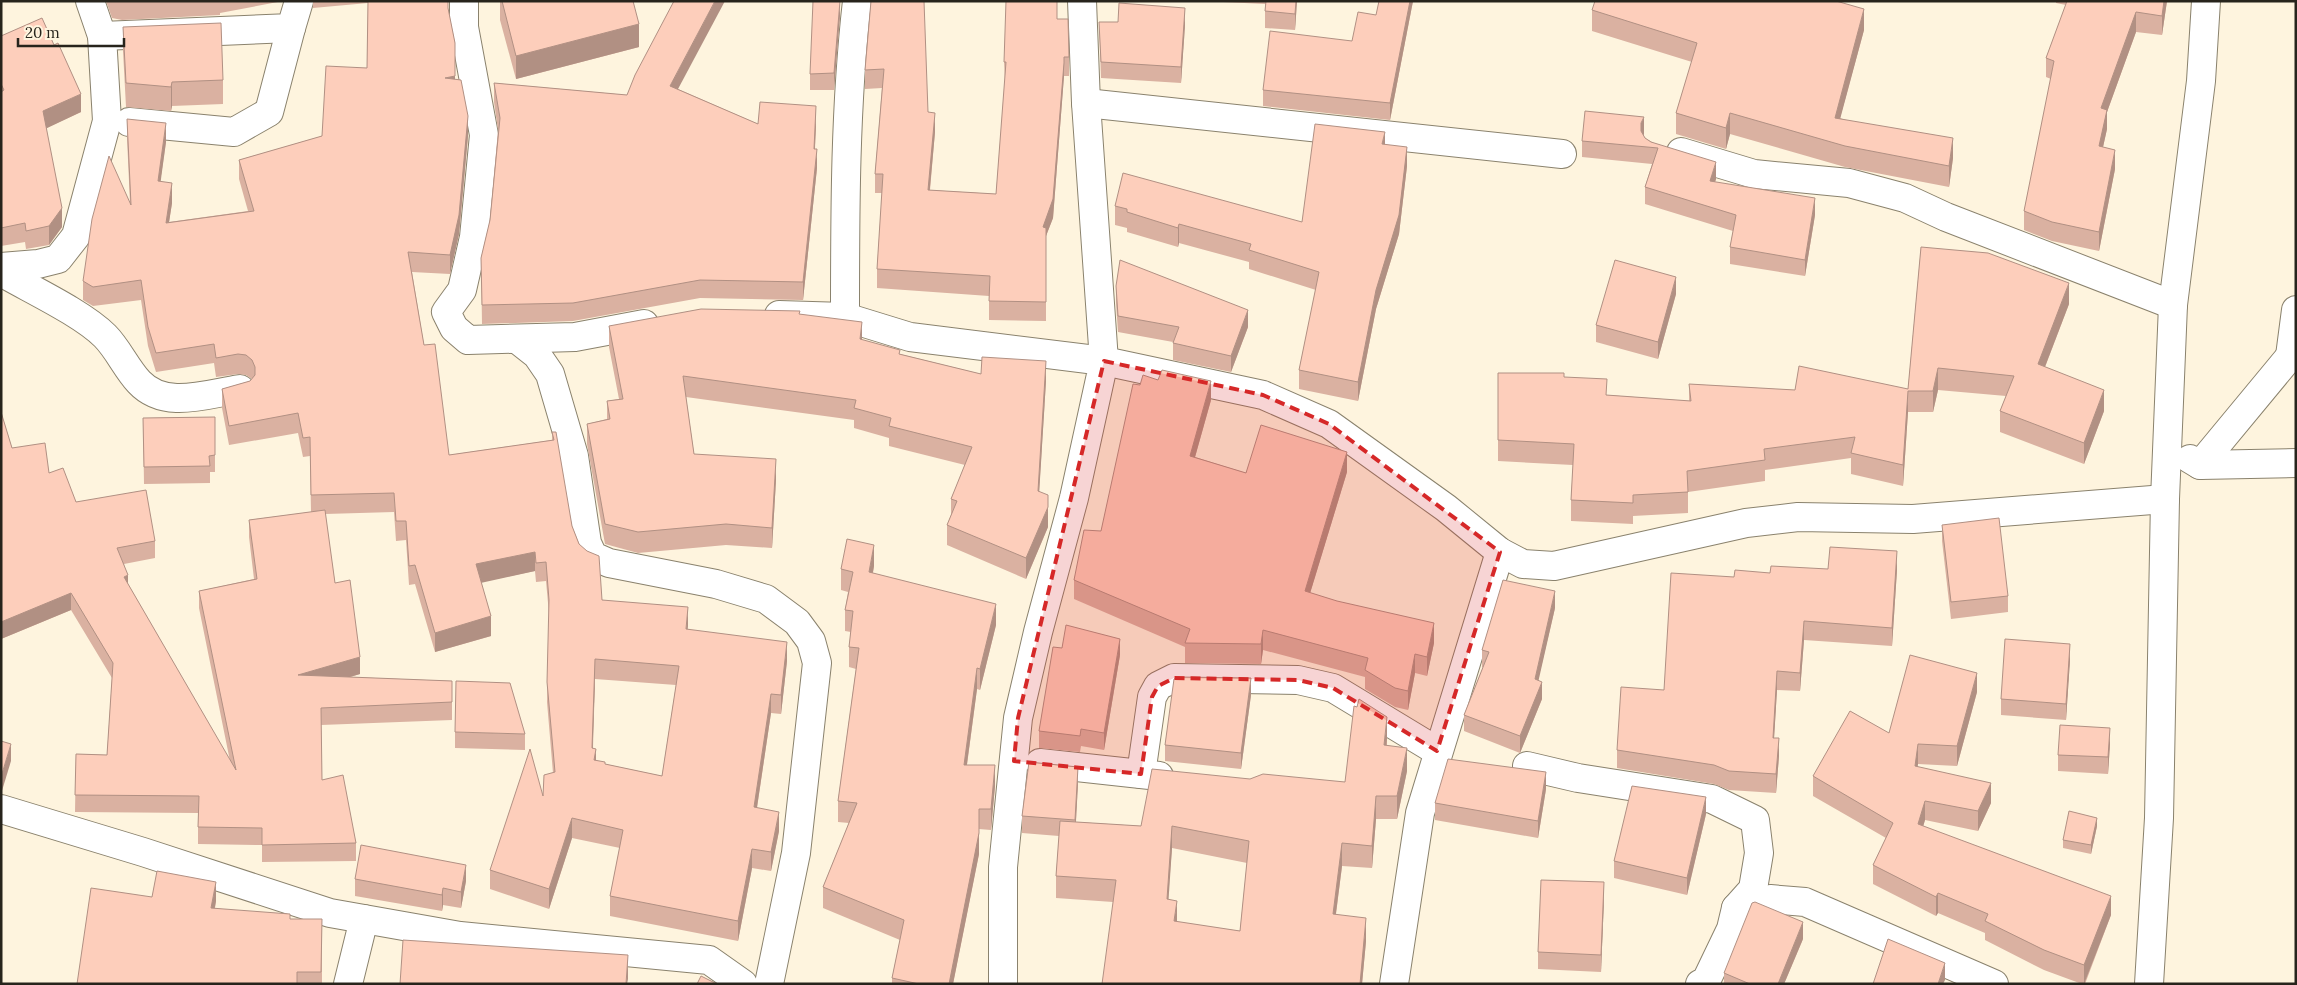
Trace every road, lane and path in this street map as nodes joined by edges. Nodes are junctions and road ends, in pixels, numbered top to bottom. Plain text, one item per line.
1 (90, 1) edge
2 (299, 1) edge
3 (464, 1) edge
4 (857, 1) edge
5 (1082, 1) edge
6 (2206, 1) edge
7 (291, 28) junction
8 (102, 36) junction
9 (1086, 103) junction
10 (107, 121) junction
11 (1656, 144) edge
12 (1562, 154) dead end
13 (1, 267) edge
14 (1, 272) edge
15 (2173, 305) junction
16 (2296, 310) edge
17 (758, 315) edge
18 (845, 316) junction
19 (671, 319) edge
20 (518, 340) junction
21 (2293, 352) edge
22 (1104, 361) junction
23 (240, 389) edge
24 (2168, 444) junction
25 (2296, 463) edge
26 (2200, 465) junction
27 (2165, 499) junction
28 (1500, 552) junction
29 (1437, 752) junction
30 (1014, 760) junction
31 (1526, 766) dead end
32 (1141, 774) junction
33 (1187, 780) edge
34 (1, 809) edge
35 (1736, 908) junction
36 (364, 919) junction
37 (348, 984) edge
38 (743, 984) edge
39 (769, 984) edge
40 (1003, 984) edge
41 (1394, 984) edge
42 (1700, 984) edge
43 (1994, 984) edge
44 (2149, 984) edge

1 - 8 street
2 - 7 street
3 - 20 street
4 - 18 street
5 - 9 street
6 - 15 street
7 - 8 street
7 - 10 street
8 - 10 street
9 - 12 street
9 - 22 street
10 - 13 street
11 - 15 street
14 - 23 street
15 - 24 street
16 - 21 street
17 - 18 street
18 - 22 street
19 - 20 street
20 - 39 street
21 - 26 street
22 - 28 street
22 - 30 street
24 - 26 street
24 - 27 street
25 - 26 street
27 - 28 street
27 - 44 street
28 - 29 street
29 - 32 street
29 - 41 street
30 - 32 street
30 - 40 street
31 - 35 street
32 - 33 street
34 - 36 street
35 - 42 street
35 - 43 street
36 - 37 street
36 - 38 street

